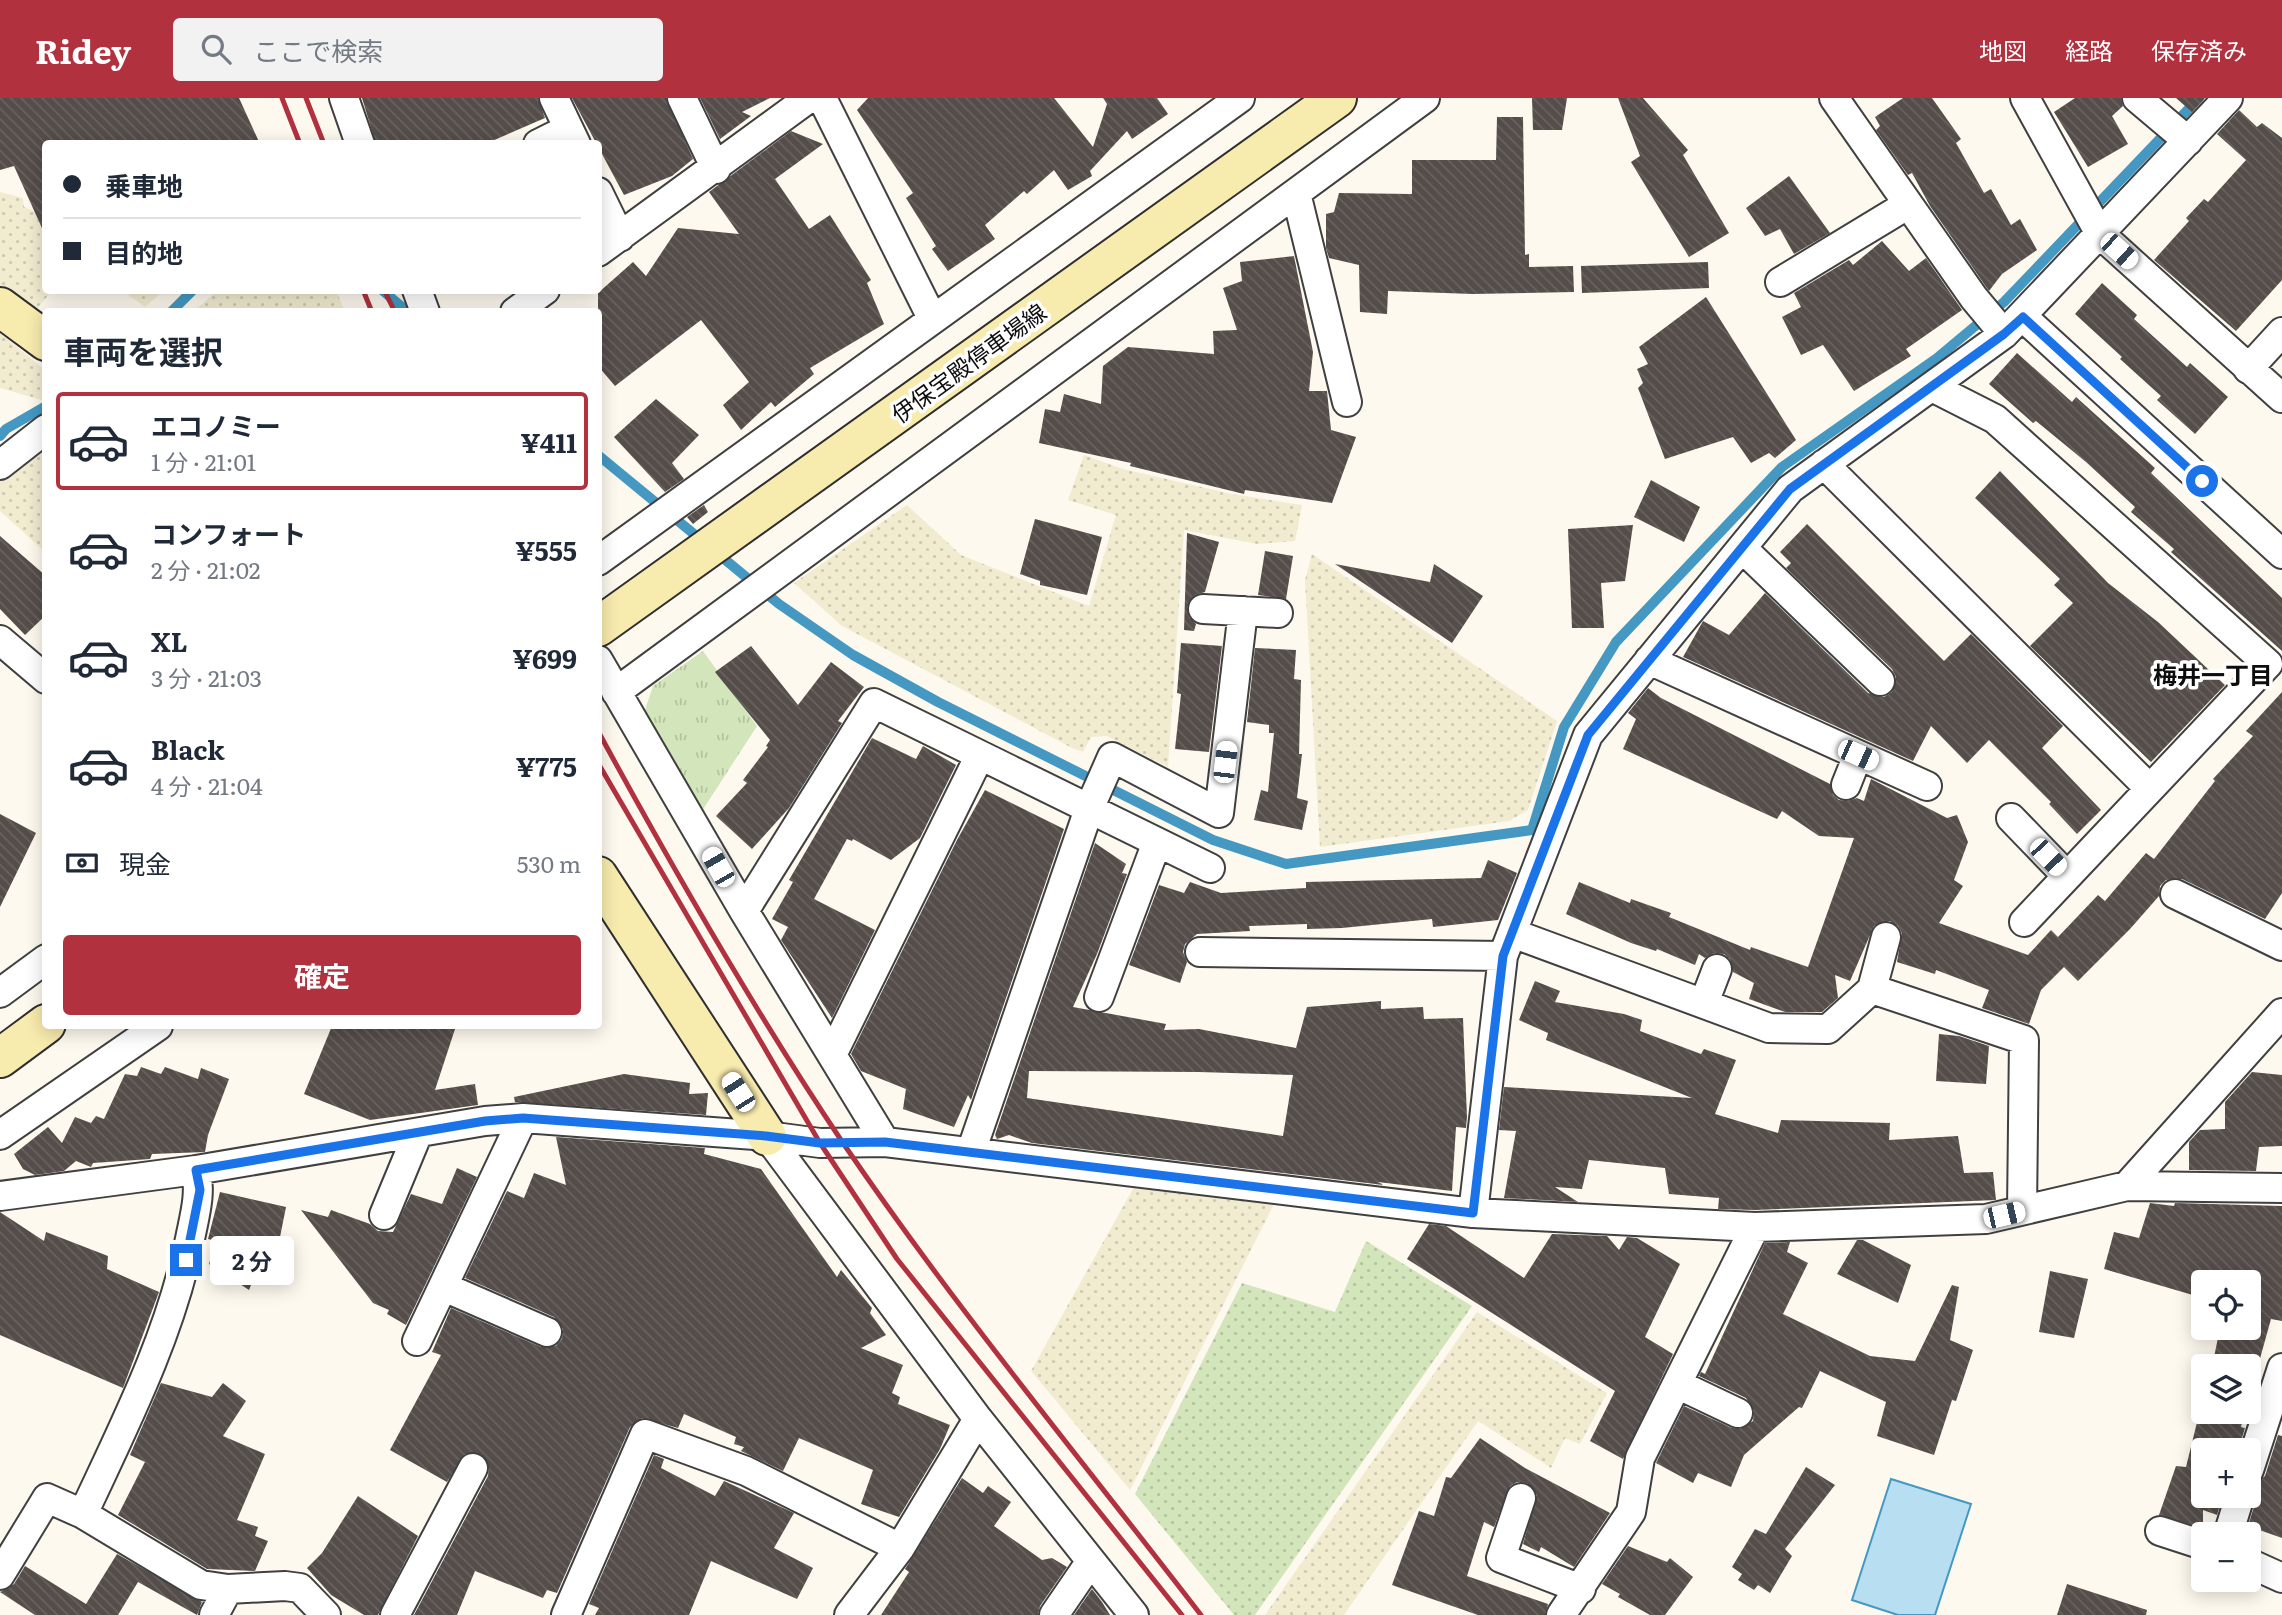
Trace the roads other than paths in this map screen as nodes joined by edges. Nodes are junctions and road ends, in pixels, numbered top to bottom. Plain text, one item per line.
1 (344, 98) edge
2 (554, 98) edge
3 (682, 98) edge
4 (810, 98) edge
5 (822, 98) edge
6 (1240, 98) edge
7 (1337, 98) edge
8 (1425, 98) edge
9 (1834, 98) edge
10 (2025, 98) edge
11 (2228, 98) edge
12 (2147, 107) edge
13 (572, 136) edge
14 (359, 140) edge
15 (2188, 141) junction
16 (716, 169) junction
17 (1296, 193) junction
18 (1908, 205) junction
19 (602, 211) edge
20 (2100, 234) junction
21 (609, 245) edge
22 (1780, 282) dead end
23 (540, 294) edge
24 (0, 307) edge
25 (520, 308) edge
26 (932, 318) junction
27 (2014, 325) junction
28 (2282, 332) edge
29 (42, 338) edge
30 (2248, 369) junction
31 (1932, 387) junction
32 (2282, 398) edge
33 (1347, 401) dead end
34 (42, 432) edge
35 (1824, 464) junction
36 (0, 465) edge
37 (1742, 548) junction
38 (2282, 554) edge
39 (602, 558) edge
40 (1203, 609) dead end
41 (1243, 611) junction
42 (1278, 613) dead end
43 (602, 623) edge
44 (0, 640) edge
45 (1649, 660) junction
46 (602, 667) edge
47 (42, 676) edge
48 (1880, 681) dead end
49 (616, 692) junction
50 (980, 755) junction
51 (1858, 755) junction
52 (1846, 785) dead end
53 (1927, 786) dead end
54 (2149, 788) junction
55 (1088, 808) junction
56 (2011, 818) dead end
57 (1157, 842) junction
58 (1210, 869) dead end
59 (2067, 876) junction
60 (602, 882) edge
61 (2175, 894) dead end
62 (744, 911) junction
63 (2024, 922) dead end
64 (1886, 937) dead end
65 (1507, 945) junction
66 (2282, 946) edge
67 (1200, 951) dead end
68 (42, 962) edge
69 (1717, 969) dead end
70 (1872, 989) junction
71 (0, 992) edge
72 (1099, 998) dead end
73 (1704, 1003) junction
74 (2282, 1013) edge
75 (42, 1027) edge
76 (154, 1029) edge
77 (832, 1055) junction
78 (0, 1058) edge
79 (523, 1118) junction
80 (418, 1133) junction
81 (0, 1135) edge
82 (766, 1136) junction
83 (885, 1142) junction
84 (971, 1152) junction
85 (196, 1170) junction
86 (2127, 1186) junction
87 (2282, 1188) edge
88 (0, 1196) edge
89 (2022, 1210) junction
90 (1473, 1213) junction
91 (383, 1214) dead end
92 (1755, 1227) junction
93 (444, 1287) junction
94 (547, 1332) dead end
95 (417, 1341) dead end
96 (2282, 1367) edge
97 (1677, 1384) junction
98 (1738, 1413) dead end
99 (978, 1419) junction
100 (2259, 1438) edge
101 (473, 1468) dead end
102 (1521, 1498) dead end
103 (83, 1514) junction
104 (2160, 1531) dead end
105 (2191, 1541) edge
106 (900, 1548) junction
107 (1091, 1561) junction
108 (2261, 1568) edge
109 (0, 1575) edge
110 (2282, 1578) edge
111 (228, 1589) junction
112 (1581, 1589) junction
113 (214, 1615) edge
114 (327, 1615) edge
115 (395, 1615) edge
116 (566, 1615) edge
117 (849, 1615) edge
118 (1054, 1615) edge
119 (1134, 1615) edge
120 (1561, 1615) edge

1 - 14 street
2 - 13 street
3 - 16 street
4 - 16 street
5 - 26 street
6 - 26 street
7 - 43 main road, 伊保宝殿停車場線
8 - 17 street
9 - 18 street
10 - 20 street
11 - 15 street
12 - 15 street
15 - 20 street
16 - 21 street
17 - 33 street
17 - 49 street
18 - 22 street
18 - 27 street
19 - 21 street
20 - 27 street
20 - 30 street
23 - 25 street
24 - 29 main road
26 - 39 street
27 - 31 street
27 - 38 street
28 - 30 street
30 - 32 street
31 - 35 street
31 - 54 street
34 - 36 street
35 - 37 street
35 - 54 street
37 - 45 street
37 - 48 street
40 - 41 street
41 - 42 street
41 - 55 street
44 - 47 street
45 - 51 street
45 - 65 street
46 - 49 street
49 - 62 street
50 - 55 street
50 - 62 street
50 - 77 street
51 - 52 street
51 - 53 street
54 - 59 street
55 - 57 street
55 - 84 street
56 - 59 street
57 - 58 street
57 - 72 street
59 - 63 street
60 - 82 main road
61 - 66 street
62 - 77 street
64 - 70 street
65 - 67 street
65 - 73 street
65 - 90 street
68 - 71 street
69 - 73 street
70 - 73 street
70 - 89 street
74 - 86 street
75 - 78 main road
76 - 81 street
77 - 83 street
79 - 80 street
79 - 82 street
79 - 93 street
80 - 85 street
80 - 91 street
82 - 83 street
82 - 99 street
83 - 84 street
84 - 90 street
85 - 88 street
85 - 103 street
86 - 87 street
86 - 89 street
89 - 92 street
90 - 92 street
92 - 97 street
93 - 94 street
93 - 95 street
96 - 100 street
97 - 98 street
97 - 112 street
99 - 106 street
99 - 107 street
101 - 115 street
102 - 112 street
103 - 109 street
103 - 111 street
104 - 105 street
106 - 116 street
106 - 117 street
107 - 118 street
107 - 119 street
108 - 110 street
111 - 113 street
111 - 114 street
112 - 120 street

